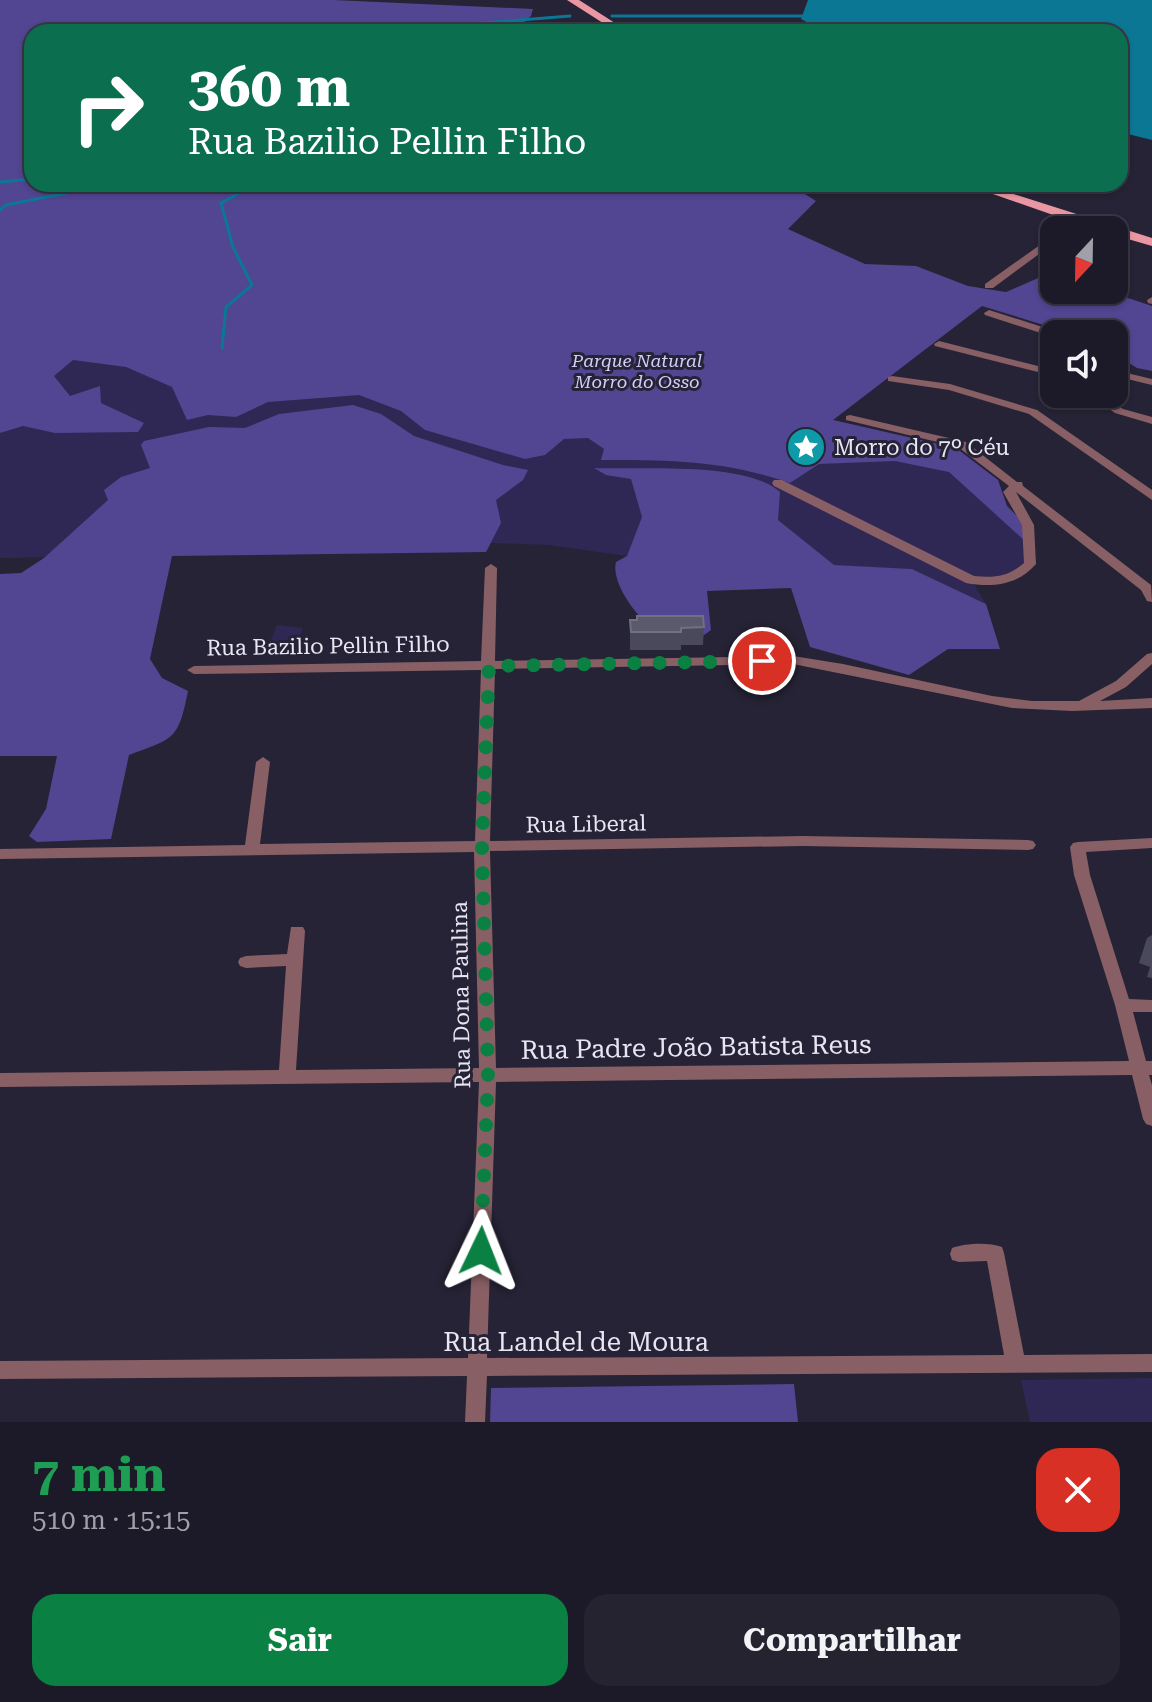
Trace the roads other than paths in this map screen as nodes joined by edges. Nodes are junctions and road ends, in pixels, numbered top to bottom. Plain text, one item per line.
1 (572, 0) edge
2 (611, 24) edge
3 (988, 192) edge
4 (1043, 216) edge
5 (1128, 235) edge
6 (1152, 242) edge
7 (1040, 248) edge
8 (989, 286) dead end
9 (989, 313) dead end
10 (1040, 329) edge
11 (939, 344) dead end
12 (1040, 369) edge
13 (1128, 376) edge
14 (892, 379) dead end
15 (1152, 382) edge
16 (1115, 408) edge
17 (850, 418) dead end
18 (1152, 421) edge
19 (778, 483) dead end
20 (1018, 485) junction
21 (1152, 496) edge
22 (491, 568) dead end
23 (1152, 598) edge
24 (1152, 657) edge
25 (489, 666) junction
26 (194, 670) dead end
27 (1152, 703) edge
28 (1081, 705) junction
29 (263, 762) dead end
30 (1152, 843) edge
31 (1028, 845) dead end
32 (482, 848) junction
33 (252, 851) junction
34 (0, 854) edge
35 (297, 931) dead end
36 (295, 960) junction
37 (246, 962) dead end
38 (1123, 1005) junction
39 (1152, 1006) edge
40 (1145, 1068) edge
41 (488, 1075) junction
42 (287, 1077) junction
43 (0, 1080) edge
44 (1152, 1119) edge
45 (959, 1254) dead end
46 (1152, 1363) edge
47 (1016, 1364) junction
48 (477, 1369) junction
49 (0, 1370) edge
50 (475, 1422) edge

1 - 2 main road
3 - 4 main road
5 - 6 main road
7 - 8 street
9 - 10 street
11 - 12 street
13 - 15 street
14 - 21 street
16 - 18 street
17 - 20 street
19 - 20 street
20 - 23 street
22 - 25 street, Rua Dona Paulina
24 - 28 street
25 - 26 street, Rua Bazilio Pellin Filho
25 - 28 street, Rua Bazilio Pellin Filho
25 - 32 street, Rua Dona Paulina
27 - 28 street, Rua Bazilio Pellin Filho
29 - 33 street
30 - 38 street
31 - 32 street, Rua Liberal
32 - 33 street, Rua Liberal
32 - 41 street, Rua Dona Paulina
33 - 34 street, Rua Liberal
35 - 36 street
36 - 37 street
36 - 42 street
38 - 39 street
38 - 40 street
40 - 41 street, Rua Padre João Batista Reus
40 - 44 street
41 - 42 street, Rua Padre João Batista Reus
41 - 48 street, Rua Dona Paulina
42 - 43 street, Rua Padre João Batista Reus
45 - 47 street
46 - 47 street, Rua Landel de Moura
47 - 48 street, Rua Landel de Moura
48 - 49 street, Rua Landel de Moura
48 - 50 street, Rua Dona Paulina

